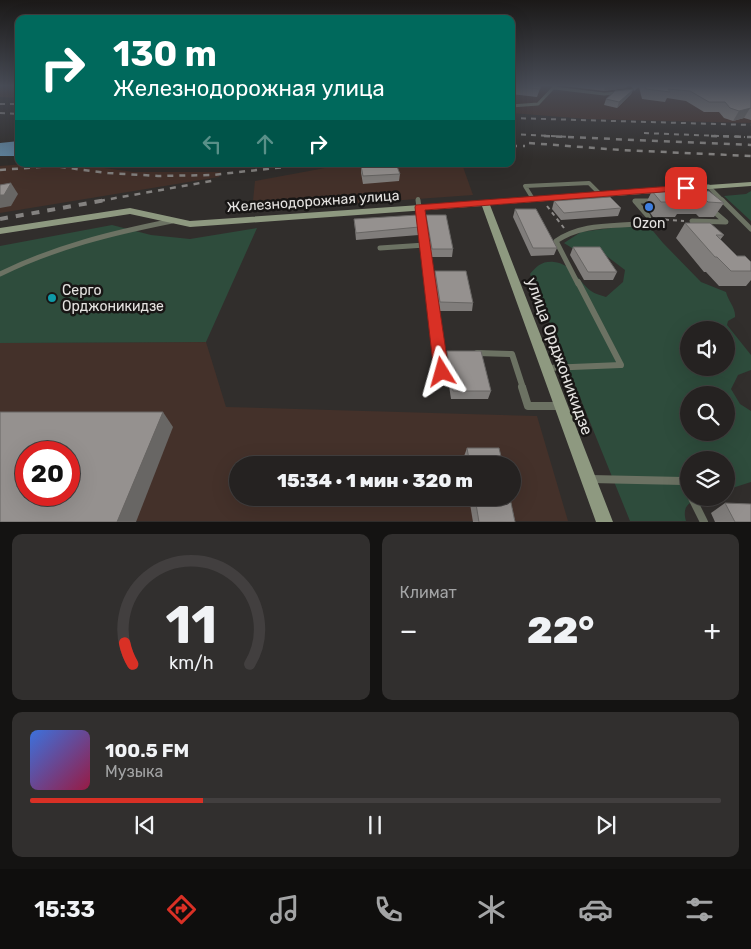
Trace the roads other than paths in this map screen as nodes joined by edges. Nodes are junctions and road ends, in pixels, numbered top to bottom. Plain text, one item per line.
1 (751, 184) edge
2 (708, 186) junction
3 (600, 194) junction
4 (533, 199) junction
5 (654, 201) edge
6 (485, 202) junction
7 (418, 203) junction
8 (709, 206) edge
9 (172, 221) junction
10 (698, 228) edge
11 (751, 229) edge
12 (0, 231) edge
13 (425, 245) junction
14 (380, 248) dead end
15 (0, 274) edge
16 (439, 353) junction
17 (448, 353) edge
18 (466, 353) edge
19 (547, 368) junction
20 (442, 372) dead end
21 (561, 406) junction
22 (589, 479) junction
23 (680, 482) edge
24 (696, 506) edge
25 (605, 522) edge
26 (704, 522) edge

1 - 2 street, Железнодорожная улица
2 - 3 street, Железнодорожная улица
2 - 11 lane
3 - 4 street, Железнодорожная улица
3 - 4 lane
4 - 6 street, Железнодорожная улица
5 - 19 lane
6 - 7 street, Железнодорожная улица
6 - 19 street, улица Орджоникидзе
7 - 9 street, Железнодорожная улица
7 - 13 lane
8 - 10 lane
9 - 12 street, Железнодорожная улица
9 - 15 lane
13 - 14 lane
13 - 16 lane
16 - 17 lane
16 - 20 lane
18 - 21 lane
19 - 21 street, улица Орджоникидзе
21 - 22 street, улица Орджоникидзе
22 - 23 lane
22 - 25 street, улица Орджоникидзе
24 - 26 lane

